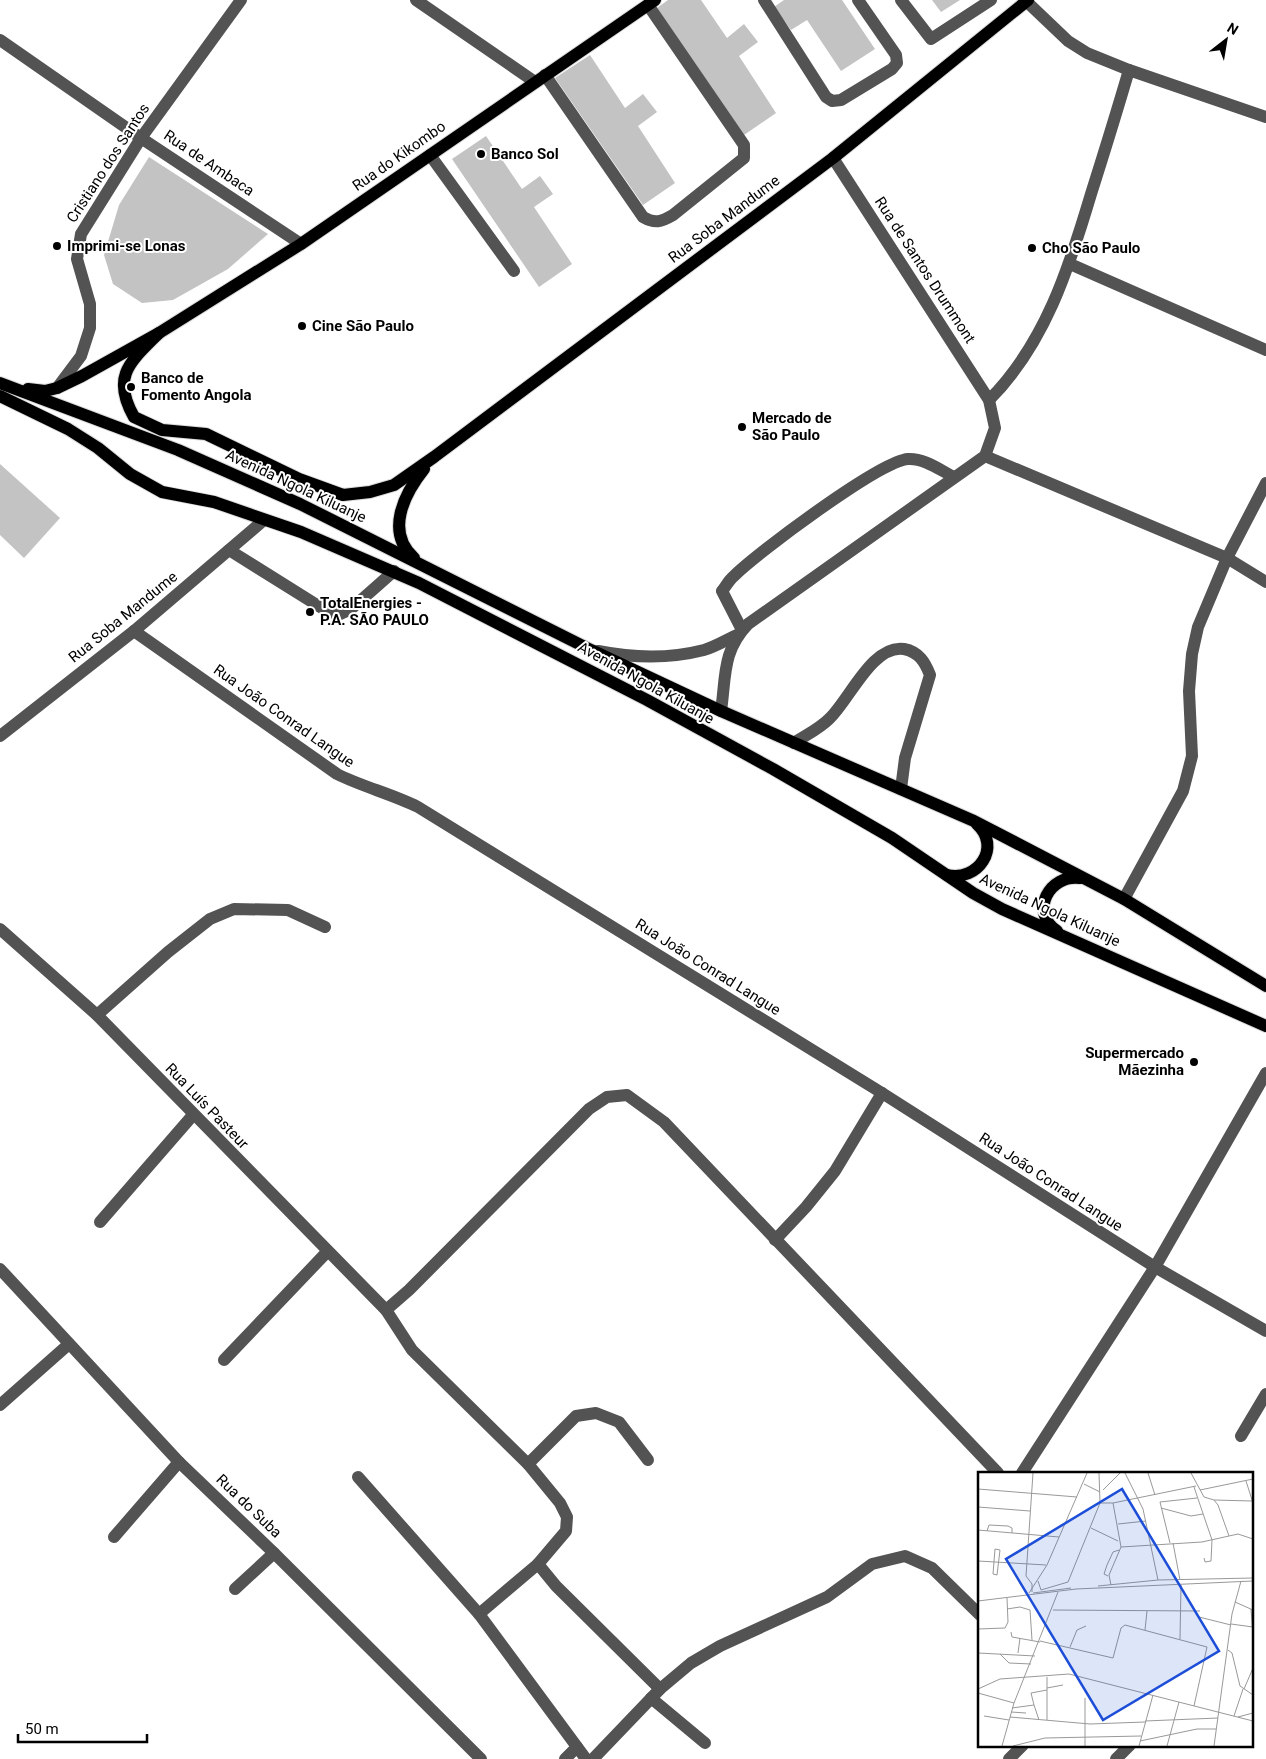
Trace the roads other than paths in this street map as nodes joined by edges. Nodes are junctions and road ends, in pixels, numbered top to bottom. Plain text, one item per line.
1 (241, 0) edge
2 (416, 0) edge
3 (764, 0) edge
4 (858, 0) edge
5 (902, 0) edge
6 (991, 0) edge
7 (1027, 1) edge
8 (651, 2) edge
9 (0, 40) edge
10 (1129, 70) junction
11 (540, 78) junction
12 (1266, 117) edge
13 (141, 138) junction
14 (430, 155) junction
15 (833, 158) junction
16 (301, 244) junction
17 (1070, 264) junction
18 (514, 271) dead end
19 (159, 333) junction
20 (1266, 350) edge
21 (5, 385) edge
22 (57, 388) junction
23 (0, 396) edge
24 (989, 400) junction
25 (985, 456) junction
26 (434, 457) junction
27 (954, 477) junction
28 (1266, 483) edge
29 (264, 520) junction
30 (228, 550) junction
31 (1227, 558) junction
32 (422, 563) junction
33 (394, 571) junction
34 (1266, 582) edge
35 (134, 631) junction
36 (739, 632) junction
37 (591, 650) junction
38 (721, 711) junction
39 (0, 736) edge
40 (794, 743) junction
41 (902, 789) junction
42 (974, 821) junction
43 (944, 874) junction
44 (1082, 878) junction
45 (1124, 899) junction
46 (325, 927) dead end
47 (0, 929) edge
48 (1060, 933) junction
49 (1266, 986) edge
50 (96, 1015) junction
51 (1266, 1026) edge
52 (1266, 1073) edge
53 (882, 1093) junction
54 (193, 1115) junction
55 (100, 1222) dead end
56 (775, 1240) junction
57 (327, 1252) junction
58 (1155, 1267) junction
59 (0, 1269) edge
60 (386, 1310) junction
61 (1266, 1331) edge
62 (69, 1344) junction
63 (224, 1360) dead end
64 (1266, 1394) edge
65 (0, 1405) edge
66 (1241, 1436) dead end
67 (648, 1460) dead end
68 (179, 1462) junction
69 (528, 1464) junction
70 (997, 1472) edge
71 (1023, 1472) edge
72 (358, 1477) dead end
73 (114, 1537) dead end
74 (274, 1553) junction
75 (538, 1564) junction
76 (235, 1589) dead end
77 (978, 1613) edge
78 (479, 1614) junction
79 (655, 1693) junction
80 (705, 1743) dead end
81 (1022, 1746) edge
82 (1129, 1746) edge
83 (577, 1747) junction
84 (481, 1759) edge
85 (565, 1759) edge
86 (586, 1759) edge
87 (593, 1759) edge
88 (1009, 1759) edge
89 (1116, 1759) edge

1 - 13 street, Cristiano dos Santos
2 - 11 street
3 - 4 street
5 - 6 street
7 - 10 street
7 - 15 main road, Rua Soba Mandume
8 - 11 main road, Rua do Kikombo
8 - 11 street
9 - 13 street, Rua de Ambaca
10 - 12 street
10 - 17 street
11 - 14 main road, Rua do Kikombo
13 - 16 street, Rua de Ambaca
13 - 22 street, Cristiano dos Santos
14 - 16 main road, Rua do Kikombo
14 - 18 street
15 - 24 street, Rua de Santos Drummont
15 - 26 main road, Rua Soba Mandume
16 - 19 main road, Rua do Kikombo
17 - 20 street
17 - 24 street
19 - 22 main road
19 - 26 main road
21 - 22 main road
21 - 32 main road, Avenida Ngola Kiluanje
23 - 29 main road, Avenida Ngola Kiluanje
24 - 25 street
25 - 27 street
25 - 31 street
26 - 32 main road
27 - 36 street
27 - 36 street
28 - 31 street
29 - 30 street, Rua Soba Mandume
29 - 33 main road, Avenida Ngola Kiluanje
30 - 33 street
30 - 35 street, Rua Soba Mandume
31 - 34 street
31 - 45 street
32 - 37 main road, Avenida Ngola Kiluanje
33 - 43 main road, Avenida Ngola Kiluanje
35 - 39 street, Rua Soba Mandume
35 - 53 street, Rua João Conrad Langue
36 - 37 street
36 - 38 street
37 - 38 main road, Avenida Ngola Kiluanje
38 - 40 main road, Avenida Ngola Kiluanje
40 - 41 main road, Avenida Ngola Kiluanje
40 - 41 street
41 - 42 main road, Avenida Ngola Kiluanje
42 - 43 main road
42 - 44 main road, Avenida Ngola Kiluanje
43 - 48 main road, Avenida Ngola Kiluanje
44 - 45 main road, Avenida Ngola Kiluanje
44 - 48 main road
45 - 49 main road, Avenida Ngola Kiluanje
46 - 50 street
47 - 50 street, Rua Luís Pasteur
48 - 51 main road, Avenida Ngola Kiluanje
50 - 54 street, Rua Luís Pasteur
52 - 58 street
53 - 56 street
53 - 58 street, Rua João Conrad Langue
54 - 55 street
54 - 57 street, Rua Luís Pasteur
56 - 60 street
56 - 70 street
57 - 60 street, Rua Luís Pasteur
57 - 63 street
58 - 61 street, Rua João Conrad Langue
58 - 71 street
59 - 62 street, Rua do Suba
60 - 69 street, Rua Luís Pasteur
62 - 65 street
62 - 68 street, Rua do Suba
64 - 66 street
67 - 69 street
68 - 73 street
68 - 74 street, Rua do Suba
69 - 75 street, Rua Luís Pasteur
72 - 78 street
74 - 76 street
74 - 84 street, Rua do Suba
75 - 78 street, Rua Luís Pasteur
75 - 79 street
77 - 79 street
78 - 83 street
79 - 80 street
79 - 87 street
81 - 88 street
82 - 89 street
83 - 85 street
83 - 86 street

